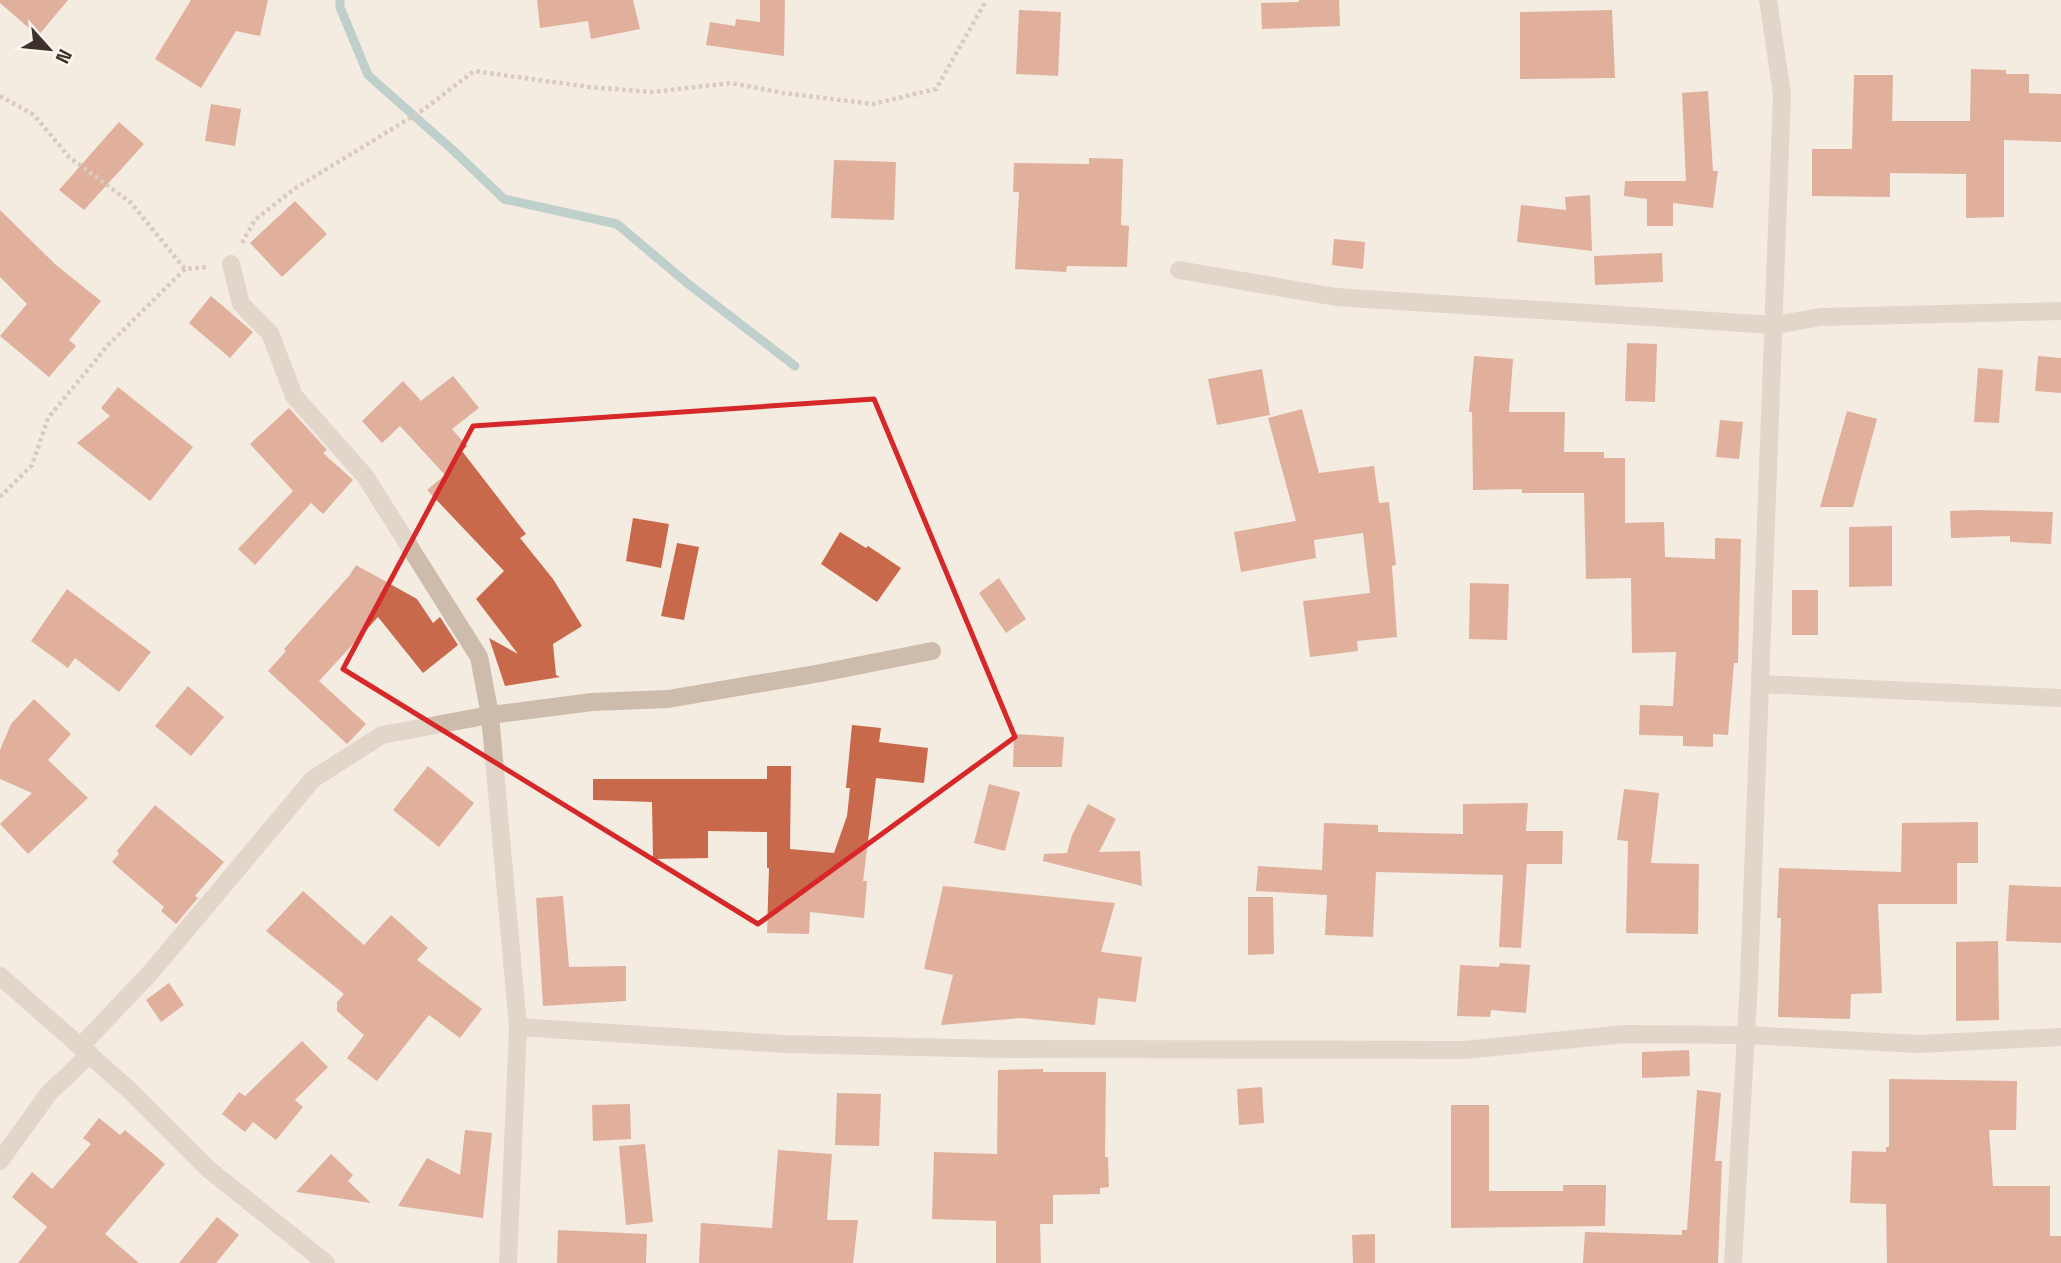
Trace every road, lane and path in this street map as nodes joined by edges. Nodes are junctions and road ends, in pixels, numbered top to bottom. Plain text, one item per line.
1 (984, 0) edge
2 (1769, 0) edge
3 (0, 96) edge
4 (231, 264) junction
5 (185, 270) junction
6 (1179, 270) dead end
7 (2061, 311) edge
8 (1774, 325) junction
9 (0, 497) edge
10 (932, 650) dead end
11 (1761, 684) junction
12 (2061, 698) edge
13 (490, 715) junction
14 (0, 976) edge
15 (519, 1027) junction
16 (1746, 1035) junction
17 (2061, 1037) edge
18 (85, 1050) junction
19 (0, 1161) edge
20 (326, 1263) edge
21 (508, 1263) edge
22 (1733, 1263) edge

1 - 4 path
2 - 8 street
3 - 5 path
4 - 5 path
4 - 13 street
5 - 9 path
6 - 8 street
7 - 8 street
8 - 11 street
10 - 13 street
11 - 12 street
11 - 16 street
13 - 15 street
13 - 18 street
14 - 18 street
15 - 16 street
15 - 21 street
16 - 17 street
16 - 22 street
18 - 19 street
18 - 20 street

